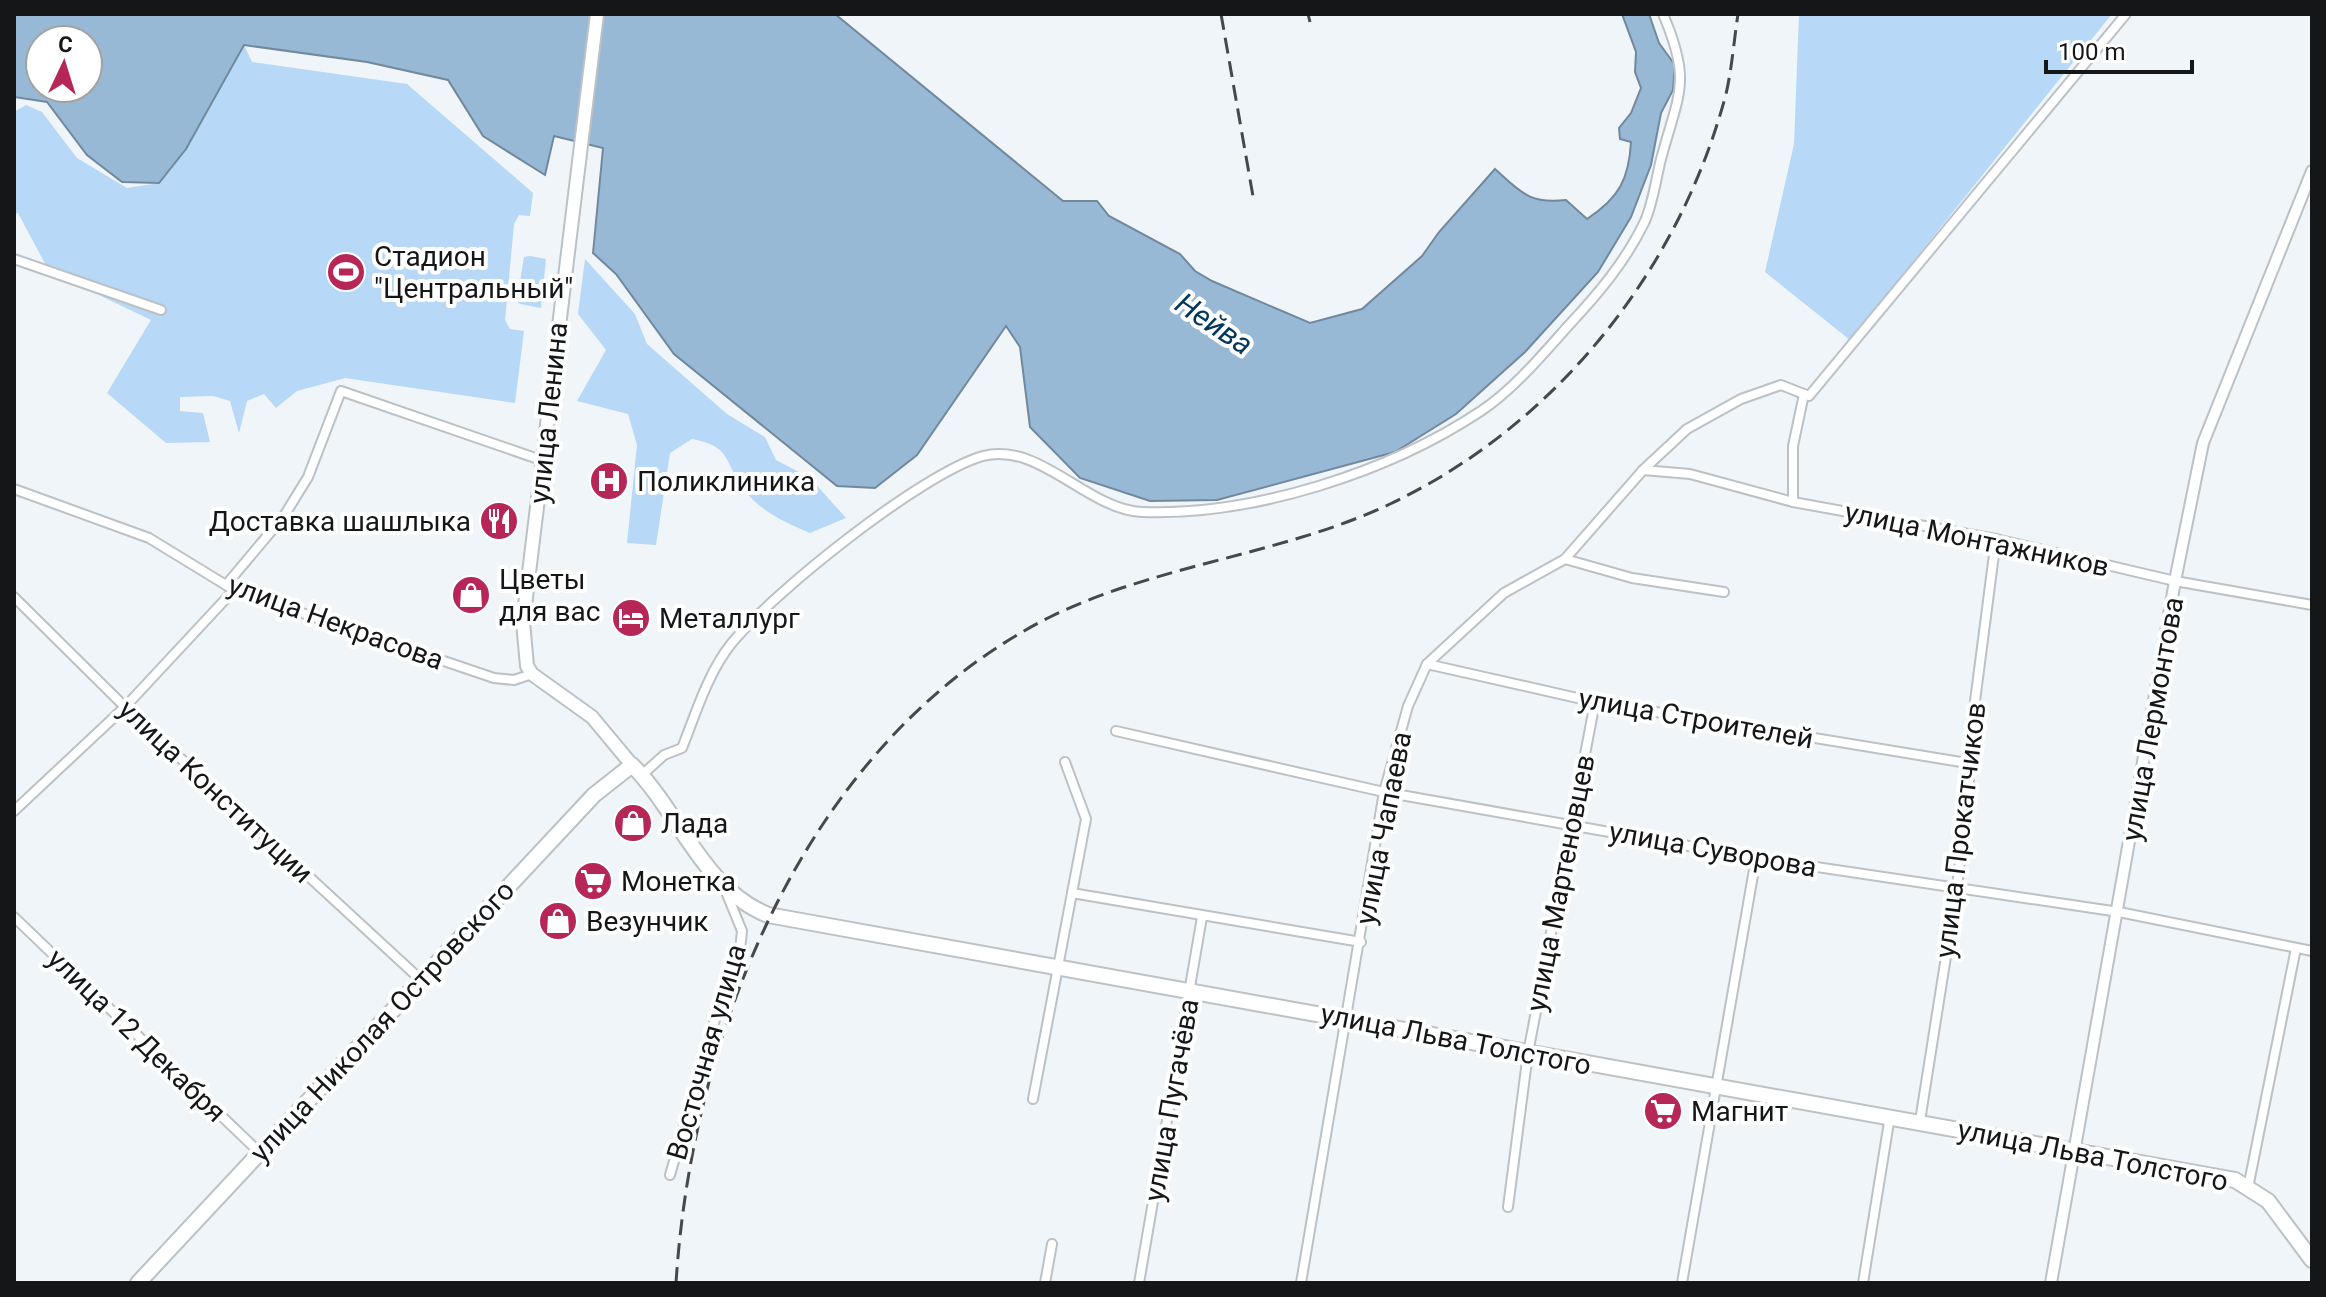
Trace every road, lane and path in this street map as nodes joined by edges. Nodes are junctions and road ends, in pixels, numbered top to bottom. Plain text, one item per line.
1 (597, 14) edge
2 (1663, 14) edge
3 (2126, 14) edge
4 (2312, 171) edge
5 (14, 259) edge
6 (161, 310) dead end
7 (1804, 394) junction
8 (545, 462) junction
9 (1643, 470) junction
10 (14, 489) edge
11 (1793, 502) junction
12 (1996, 539) junction
13 (1565, 559) junction
14 (2175, 581) junction
15 (230, 587) junction
16 (1724, 592) dead end
17 (14, 597) edge
18 (2312, 605) edge
19 (1427, 664) junction
20 (532, 674) junction
21 (1595, 702) junction
22 (125, 707) junction
23 (1116, 731) dead end
24 (1065, 762) dead end
25 (1967, 763) junction
26 (637, 770) junction
27 (1384, 792) junction
28 (14, 811) edge
29 (1572, 825) junction
30 (1756, 858) junction
31 (721, 884) junction
32 (1957, 887) junction
33 (1072, 893) junction
34 (2119, 912) junction
35 (14, 917) edge
36 (1202, 917) junction
37 (1361, 942) junction
38 (2296, 948) junction
39 (2312, 951) edge
40 (1058, 965) junction
41 (422, 981) junction
42 (1190, 990) junction
43 (1348, 1018) junction
44 (1528, 1053) junction
45 (1715, 1085) junction
46 (1033, 1099) dead end
47 (1890, 1115) junction
48 (1920, 1121) junction
49 (2072, 1148) junction
50 (259, 1152) junction
51 (670, 1175) dead end
52 (2248, 1188) junction
53 (1508, 1207) dead end
54 (1052, 1244) dead end
55 (2312, 1260) edge
56 (138, 1283) edge
57 (1045, 1283) edge
58 (1139, 1283) edge
59 (1301, 1283) edge
60 (1682, 1283) edge
61 (1863, 1283) edge
62 (2051, 1283) edge

1 - 8 main road, улица Ленина
2 - 26 street
3 - 7 street
4 - 14 street, улица Лермонтова
5 - 6 street
7 - 9 street, улица Чапаева
7 - 11 street
8 - 15 street
8 - 20 main road, улица Ленина
9 - 11 street, улица Монтажников
9 - 13 street, улица Чапаева
10 - 15 street, улица Некрасова
11 - 12 street, улица Монтажников
12 - 14 street, улица Монтажников
12 - 25 street, улица Прокатчиков
13 - 16 street
13 - 19 street, улица Чапаева
14 - 18 street, улица Монтажников
14 - 34 street, улица Лермонтова
15 - 20 street, улица Некрасова
15 - 22 street
17 - 22 street, улица Конституции
19 - 21 street, улица Строителей
19 - 27 street, улица Чапаева
20 - 26 main road
21 - 25 street, улица Строителей
21 - 29 street, улица Мартеновцев
22 - 28 street
22 - 41 street, улица Конституции
23 - 27 street, улица Суворова
24 - 33 street
25 - 32 street, улица Прокатчиков
26 - 31 main road, улица Льва Толстого
26 - 41 main road, улица Николая Островского
27 - 29 street, улица Суворова
27 - 37 street, улица Чапаева
29 - 30 street, улица Суворова
29 - 44 street, улица Мартеновцев
30 - 32 street, улица Суворова
30 - 45 street
31 - 40 main road, улица Льва Толстого
31 - 51 street, Восточная улица
32 - 34 street, улица Суворова
32 - 48 street, улица Прокатчиков
33 - 36 street
33 - 40 street
34 - 38 street, улица Суворова
34 - 49 street, улица Лермонтова
35 - 50 street, улица 12 Декабря
36 - 37 street
36 - 42 street, улица Пугачёва
37 - 43 street, улица Чапаева
38 - 39 street, улица Суворова
38 - 52 street
40 - 42 main road, улица Льва Толстого
40 - 46 street
41 - 50 main road, улица Николая Островского
42 - 43 main road, улица Льва Толстого
42 - 58 street, улица Пугачёва
43 - 44 main road, улица Льва Толстого
43 - 59 street, улица Чапаева
44 - 45 main road, улица Льва Толстого
44 - 53 street, улица Мартеновцев
45 - 47 main road, улица Льва Толстого
45 - 60 street
47 - 48 main road, улица Льва Толстого
47 - 61 street
48 - 49 main road, улица Льва Толстого
49 - 52 main road, улица Льва Толстого
49 - 62 street, улица Лермонтова
50 - 56 main road, улица Николая Островского
52 - 55 main road, улица Льва Толстого
54 - 57 street

